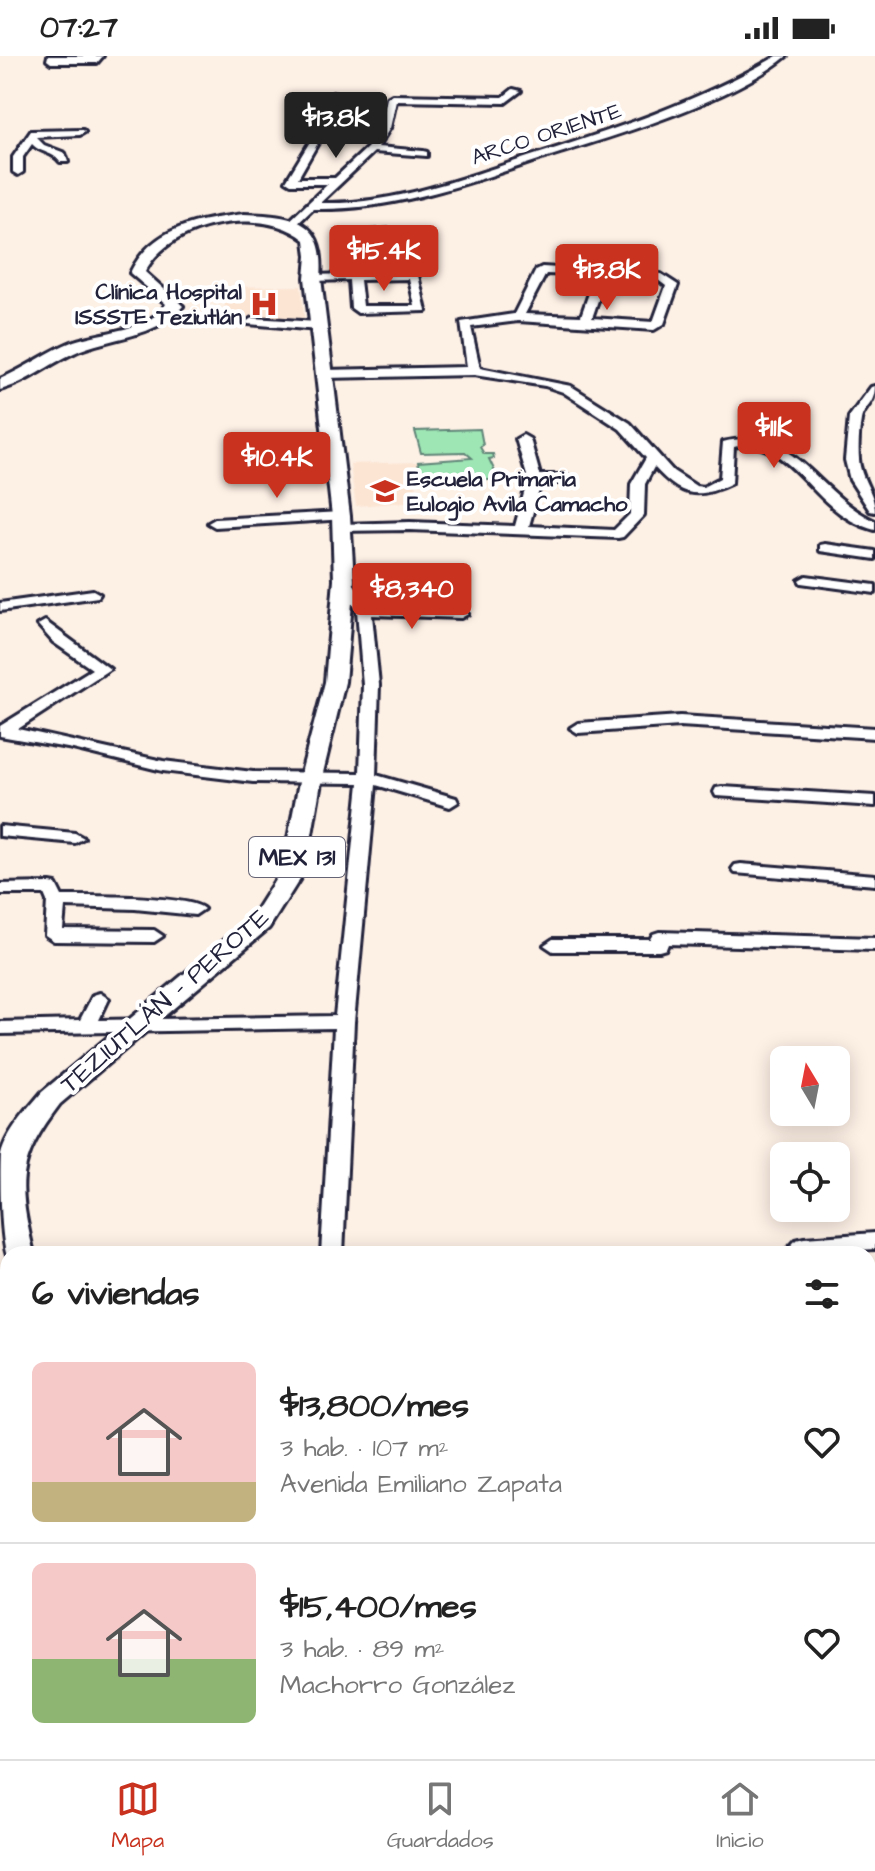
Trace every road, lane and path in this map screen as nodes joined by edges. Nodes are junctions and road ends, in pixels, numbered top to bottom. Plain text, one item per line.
1 (783, 56) edge
2 (52, 58) edge
3 (76, 58) edge
4 (98, 58) edge
5 (512, 89) dead end
6 (380, 107) dead end
7 (324, 126) junction
8 (385, 128) junction
9 (80, 132) dead end
10 (32, 138) junction
11 (372, 149) junction
12 (423, 154) dead end
13 (64, 160) dead end
14 (11, 176) dead end
15 (337, 181) junction
16 (309, 206) junction
17 (290, 225) junction
18 (601, 274) junction
19 (413, 275) junction
20 (354, 277) junction
21 (313, 278) junction
22 (518, 317) junction
23 (578, 321) junction
24 (252, 322) dead end
25 (318, 326) junction
26 (474, 371) junction
27 (324, 374) junction
28 (0, 385) edge
29 (875, 390) edge
30 (523, 439) dead end
31 (653, 458) junction
32 (535, 479) junction
33 (566, 479) dead end
34 (875, 508) edge
35 (342, 522) junction
36 (215, 523) dead end
37 (875, 526) edge
38 (521, 529) junction
39 (825, 548) dead end
40 (875, 555) edge
41 (344, 580) junction
42 (806, 580) dead end
43 (875, 589) edge
44 (93, 594) dead end
45 (0, 607) edge
46 (364, 610) junction
47 (461, 614) dead end
48 (45, 625) dead end
49 (578, 728) dead end
50 (2, 731) edge
51 (875, 733) edge
52 (311, 777) junction
53 (368, 778) junction
54 (722, 792) dead end
55 (875, 801) edge
56 (450, 802) dead end
57 (0, 831) edge
58 (75, 838) dead end
59 (741, 869) dead end
60 (875, 880) edge
61 (0, 889) edge
62 (56, 901) junction
63 (195, 909) dead end
64 (154, 936) dead end
65 (875, 944) edge
66 (553, 945) dead end
67 (100, 999) dead end
68 (344, 1022) junction
69 (140, 1023) junction
70 (87, 1025) junction
71 (0, 1028) edge
72 (3, 1185) edge
73 (875, 1241) edge
74 (18, 1246) edge
75 (332, 1246) edge
76 (804, 1246) edge

1 - 16 street, ARCO ORIENTE
2 - 3 street
3 - 4 street
5 - 8 street
6 - 7 street
7 - 8 street
7 - 15 street
8 - 11 street
9 - 10 street
10 - 13 street
10 - 14 street
11 - 12 street
11 - 15 street
15 - 16 street
16 - 17 street
17 - 21 main road, TEZIUTLÁN - PEROTE / MEX 131
17 - 28 main road
18 - 22 street
18 - 23 street
18 - 23 street
19 - 20 street
19 - 20 street
19 - 20 street
20 - 21 street
21 - 25 main road, TEZIUTLÁN - PEROTE / MEX 131
22 - 23 street
22 - 26 street
24 - 25 street
25 - 27 main road, TEZIUTLÁN - PEROTE / MEX 131
26 - 27 street
26 - 31 street
27 - 35 main road, TEZIUTLÁN - PEROTE / MEX 131
29 - 34 street
30 - 32 street
31 - 37 street
31 - 38 street
32 - 33 street
32 - 38 street
35 - 36 street
35 - 38 street
35 - 41 main road, TEZIUTLÁN - PEROTE / MEX 131
39 - 40 street
41 - 46 street
41 - 52 main road, TEZIUTLÁN - PEROTE / MEX 131
42 - 43 street
44 - 45 street
46 - 47 street
46 - 53 street
48 - 50 street
49 - 51 street
50 - 52 street
52 - 53 street
52 - 69 main road, TEZIUTLÁN - PEROTE / MEX 131
53 - 56 street
53 - 68 street
54 - 55 street
57 - 58 street
59 - 60 street
61 - 62 street
62 - 63 street
62 - 64 street
65 - 66 street
67 - 70 street
68 - 69 street
68 - 75 street
69 - 70 street
69 - 72 main road, TEZIUTLÁN - PEROTE / MEX 131
70 - 71 street
72 - 74 main road, TEZIUTLÁN - PEROTE / MEX 131
73 - 76 street

